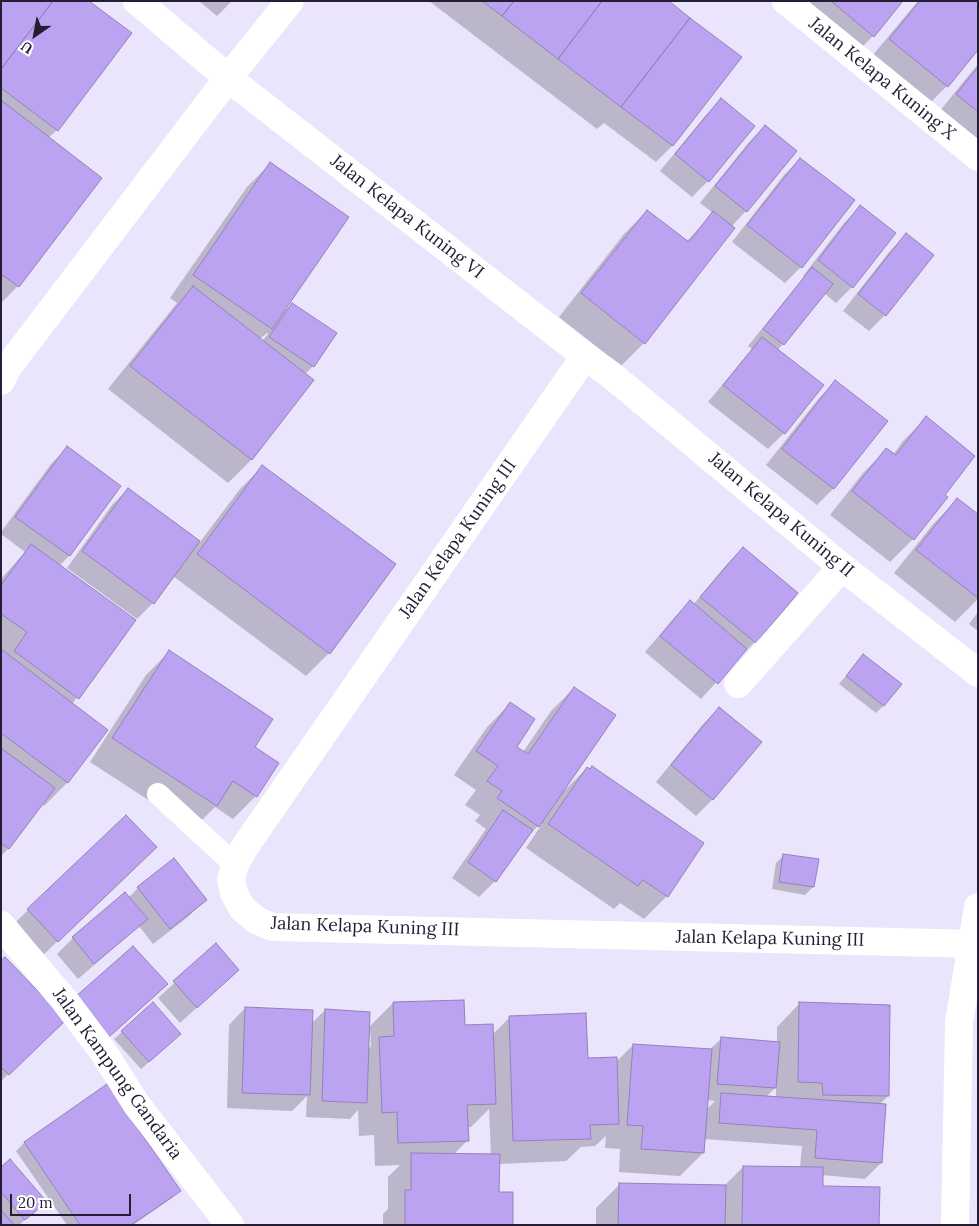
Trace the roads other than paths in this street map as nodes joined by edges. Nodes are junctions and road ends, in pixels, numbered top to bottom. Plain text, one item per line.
1 (138, 1) edge
2 (290, 1) edge
3 (786, 1) edge
4 (228, 78) junction
5 (978, 157) edge
6 (585, 356) junction
7 (4, 370) edge
8 (842, 567) junction
9 (978, 673) edge
10 (738, 684) dead end
11 (158, 794) dead end
12 (235, 865) junction
13 (978, 907) edge
14 (1, 925) edge
15 (975, 944) edge
16 (230, 1225) edge
17 (955, 1225) edge

1 - 4 street, Jalan Kelapa Kuning VI
2 - 4 street
3 - 5 street, Jalan Kelapa Kuning X
4 - 6 street, Jalan Kelapa Kuning VI
4 - 7 street
6 - 8 street, Jalan Kelapa Kuning II
6 - 12 street, Jalan Kelapa Kuning III
8 - 9 street, Jalan Kelapa Kuning II
8 - 10 street
11 - 12 lane
12 - 15 street, Jalan Kelapa Kuning III
13 - 15 street
14 - 16 street, Jalan Kampung Gandaria
15 - 17 street

